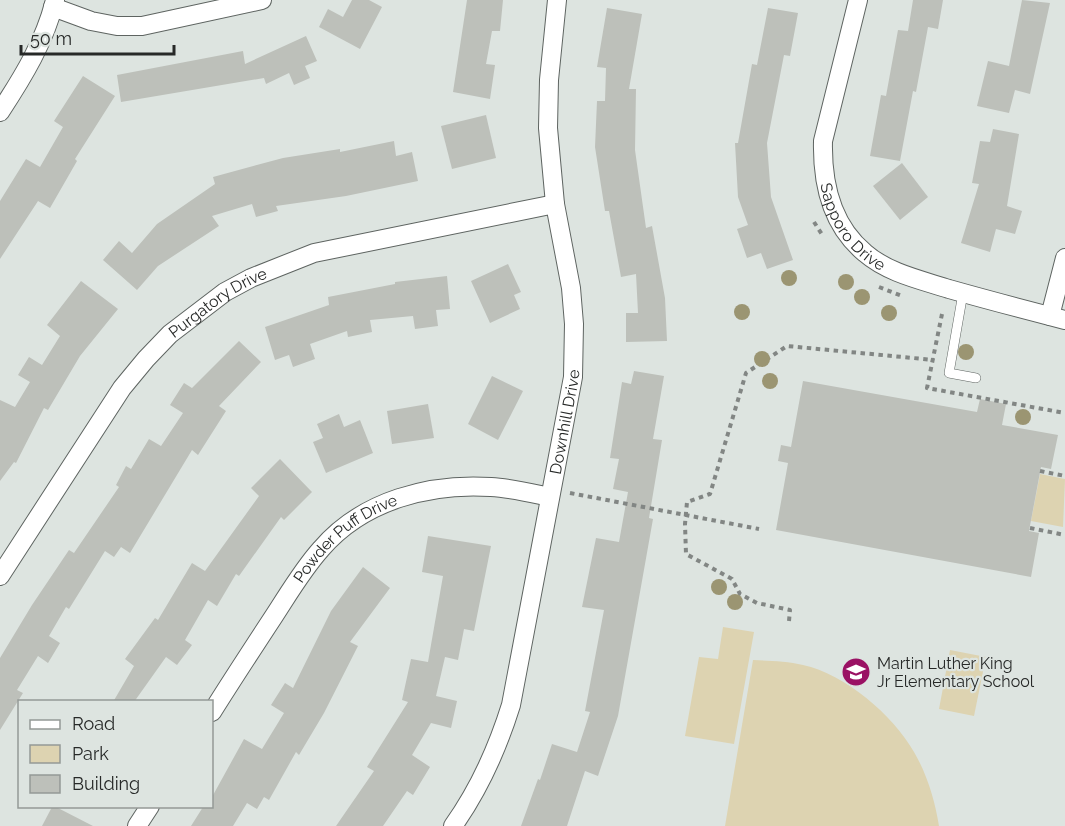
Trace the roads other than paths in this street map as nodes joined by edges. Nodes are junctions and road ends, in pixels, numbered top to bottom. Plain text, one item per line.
1 (262, 0) edge
2 (557, 0) edge
3 (858, 0) edge
4 (54, 4) edge
5 (0, 112) edge
6 (555, 204) junction
7 (1065, 258) edge
8 (963, 292) junction
9 (1058, 318) edge
10 (976, 378) dead end
11 (550, 497) junction
12 (0, 576) edge
13 (213, 710) edge
14 (149, 808) edge
15 (137, 826) edge
16 (453, 826) edge

1 - 4 street
2 - 6 street, Downhill Drive
3 - 8 street, Sapporo Drive
4 - 5 street
6 - 11 street, Downhill Drive
6 - 12 street, Purgatory Drive
7 - 9 street
8 - 9 street, Sapporo Drive
8 - 10 lane
11 - 13 street, Powder Puff Drive
11 - 16 street, Downhill Drive
14 - 15 street

